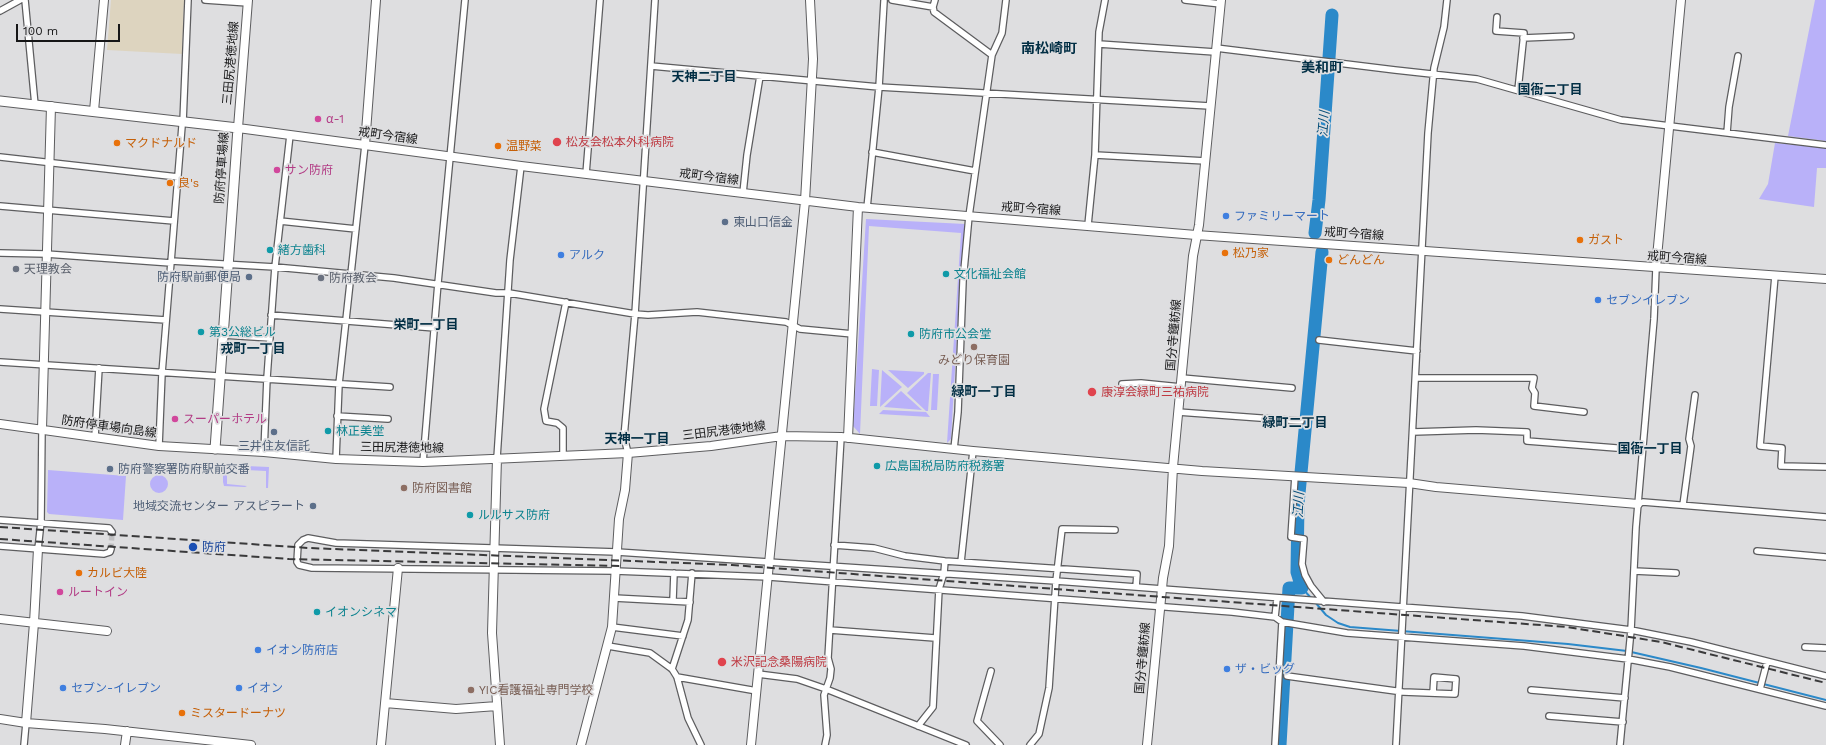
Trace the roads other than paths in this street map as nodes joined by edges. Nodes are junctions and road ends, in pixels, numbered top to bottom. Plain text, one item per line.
1 (20, 0) edge
2 (25, 0) edge
3 (104, 0) edge
4 (188, 0) edge
5 (205, 0) edge
6 (376, 0) edge
7 (465, 0) edge
8 (600, 0) edge
9 (655, 0) edge
10 (810, 0) edge
11 (883, 0) edge
12 (892, 0) edge
13 (934, 0) edge
14 (1006, 0) edge
15 (1105, 0) edge
16 (1185, 0) edge
17 (1447, 0) edge
18 (1681, 0) edge
19 (248, 2) edge
20 (1221, 2) edge
21 (933, 7) junction
22 (0, 11) edge
23 (1497, 17) dead end
24 (1571, 36) dead end
25 (1523, 38) junction
26 (1099, 44) junction
27 (1216, 50) junction
28 (992, 55) junction
29 (1738, 56) dead end
30 (651, 66) junction
31 (1433, 74) junction
32 (760, 76) junction
33 (813, 80) junction
34 (879, 87) junction
35 (1518, 90) junction
36 (986, 94) junction
37 (1098, 99) junction
38 (1, 100) edge
39 (35, 105) junction
40 (51, 106) junction
41 (1210, 106) junction
42 (94, 111) junction
43 (182, 124) junction
44 (1669, 126) junction
45 (238, 128) junction
46 (1727, 133) junction
47 (290, 135) junction
48 (365, 145) junction
49 (1826, 145) edge
50 (872, 152) junction
51 (1095, 155) junction
52 (451, 156) junction
53 (0, 157) edge
54 (1206, 161) junction
55 (48, 162) junction
56 (521, 166) junction
57 (975, 171) junction
58 (586, 174) junction
59 (178, 177) junction
60 (643, 181) junction
61 (743, 193) junction
62 (805, 201) junction
63 (0, 206) edge
64 (858, 207) junction
65 (867, 208) junction
66 (47, 210) junction
67 (969, 216) junction
68 (280, 220) junction
69 (174, 221) junction
70 (1088, 225) junction
71 (356, 229) junction
72 (1196, 235) junction
73 (1422, 251) junction
74 (0, 253) edge
75 (46, 254) junction
76 (171, 262) junction
77 (228, 264) junction
78 (275, 267) junction
79 (1656, 268) junction
80 (351, 273) junction
81 (1775, 276) junction
82 (1826, 279) edge
83 (438, 284) junction
84 (509, 293) junction
85 (566, 302) junction
86 (0, 309) edge
87 (45, 312) junction
88 (635, 314) junction
89 (271, 315) junction
90 (166, 320) junction
91 (345, 322) junction
92 (793, 326) junction
93 (435, 328) junction
94 (853, 334) junction
95 (223, 335) junction
96 (270, 338) junction
97 (1319, 340) dead end
98 (1417, 351) junction
99 (0, 362) edge
100 (44, 364) junction
101 (99, 368) junction
102 (162, 373) junction
103 (220, 376) junction
104 (267, 378) junction
105 (1182, 378) junction
106 (1416, 378) junction
107 (339, 384) junction
108 (1122, 384) dead end
109 (390, 387) dead end
110 (1181, 387) junction
111 (1292, 388) dead end
112 (1695, 395) dead end
113 (1178, 412) junction
114 (1584, 412) dead end
115 (337, 416) junction
116 (388, 419) dead end
117 (1301, 421) dead end
118 (0, 424) edge
119 (42, 429) junction
120 (1413, 432) junction
121 (782, 436) junction
122 (95, 437) junction
123 (844, 438) junction
124 (159, 446) junction
125 (215, 449) junction
126 (954, 449) junction
127 (1642, 450) junction
128 (973, 451) junction
129 (264, 452) junction
130 (628, 453) junction
131 (563, 456) junction
132 (497, 458) junction
133 (336, 459) junction
134 (423, 462) junction
135 (1826, 467) edge
136 (1173, 468) junction
137 (1295, 476) junction
138 (1409, 483) junction
139 (1638, 504) junction
140 (1683, 505) junction
141 (1826, 517) edge
142 (0, 520) edge
143 (41, 522) junction
144 (1115, 530) dead end
145 (112, 532) dead end
146 (834, 545) junction
147 (0, 546) edge
148 (495, 548) junction
149 (38, 549) junction
150 (111, 549) dead end
151 (1756, 551) dead end
152 (617, 552) junction
153 (1826, 558) edge
154 (771, 561) junction
155 (945, 561) junction
156 (961, 562) junction
157 (834, 566) junction
158 (398, 568) junction
159 (1058, 568) junction
160 (494, 570) junction
161 (616, 571) junction
162 (1634, 572) junction
163 (674, 573) junction
164 (692, 573) junction
165 (944, 573) junction
166 (1676, 573) dead end
167 (769, 577) junction
168 (832, 581) junction
169 (1056, 581) junction
170 (1136, 587) junction
171 (939, 589) junction
172 (1162, 589) junction
173 (614, 598) junction
174 (1055, 598) junction
175 (1277, 599) junction
176 (673, 600) junction
177 (690, 602) junction
178 (1324, 602) junction
179 (1160, 605) junction
180 (1402, 607) junction
181 (1275, 616) junction
182 (0, 619) edge
183 (1282, 622) junction
184 (34, 623) junction
185 (612, 627) junction
186 (830, 630) junction
187 (1631, 630) junction
188 (107, 631) dead end
189 (683, 636) junction
190 (1401, 637) junction
191 (935, 638) junction
192 (608, 646) junction
193 (1805, 647) dead end
194 (1826, 648) edge
195 (1628, 659) junction
196 (1767, 662) junction
197 (672, 669) junction
198 (991, 672) dead end
199 (758, 674) junction
200 (1287, 676) dead end
201 (1826, 676) edge
202 (677, 677) junction
203 (826, 689) junction
204 (1760, 689) junction
205 (1531, 690) dead end
206 (757, 691) junction
207 (1398, 691) junction
208 (1433, 693) junction
209 (1625, 698) junction
210 (385, 703) junction
211 (497, 706) junction
212 (1826, 706) edge
213 (1549, 716) dead end
214 (0, 719) edge
215 (1622, 722) junction
216 (26, 723) junction
217 (918, 726) junction
218 (127, 731) junction
219 (24, 745) edge
220 (125, 745) edge
221 (251, 745) edge
222 (381, 745) edge
223 (500, 745) edge
224 (581, 745) edge
225 (701, 745) edge
226 (752, 745) edge
227 (825, 745) edge
228 (966, 745) edge
229 (1000, 745) edge
230 (1030, 745) edge
231 (1147, 745) edge
232 (1275, 745) edge
233 (1396, 745) edge
234 (1620, 745) edge

1 - 22 street
2 - 39 street
3 - 42 street
4 - 43 street
5 - 19 street
6 - 48 street
7 - 52 street
8 - 58 street
9 - 30 street
10 - 33 street
11 - 34 street
12 - 21 street
13 - 21 street
14 - 28 street
15 - 26 street
16 - 20 street
17 - 31 street
18 - 44 street
19 - 45 street, 三田尻港徳地線
20 - 27 street, 国分寺鐘紡線
21 - 28 street
23 - 25 street
24 - 25 street
25 - 35 street
26 - 27 street
26 - 37 street
27 - 31 street
27 - 41 street, 国分寺鐘紡線
28 - 36 street
29 - 46 street
30 - 32 street
30 - 60 street
31 - 35 street
31 - 73 street
32 - 33 street
32 - 61 street
33 - 34 street
33 - 62 street
34 - 36 street
34 - 50 street
35 - 44 street
36 - 37 street
36 - 57 street
37 - 41 street
37 - 51 street
38 - 39 main road, 防府停車場線
39 - 40 main road, 防府停車場線
40 - 42 main road, 防府停車場線
40 - 55 street
41 - 54 street, 国分寺鐘紡線
42 - 43 main road, 防府停車場線
43 - 45 main road, 防府停車場線
43 - 59 street
44 - 46 street
44 - 79 street
45 - 47 street, 戒町今宿線
45 - 77 main road, 防府停車場線
46 - 49 street
47 - 48 street, 戒町今宿線
47 - 68 street
48 - 52 street, 戒町今宿線
48 - 71 street
50 - 57 street
50 - 65 street
51 - 54 street
51 - 70 street
52 - 56 street, 戒町今宿線
52 - 83 street
53 - 55 street
54 - 72 street, 国分寺鐘紡線
55 - 59 street
55 - 66 street
56 - 58 street, 戒町今宿線
56 - 84 street
57 - 67 street
58 - 60 street, 戒町今宿線
59 - 69 street
60 - 61 street, 戒町今宿線
60 - 88 street
61 - 62 street, 戒町今宿線
62 - 64 street, 戒町今宿線
62 - 92 street
63 - 66 street
64 - 65 street, 戒町今宿線
64 - 94 street
65 - 67 street, 戒町今宿線
66 - 69 street
66 - 75 street
67 - 70 street, 戒町今宿線
67 - 126 street
68 - 71 street
68 - 78 street
69 - 76 street
70 - 72 street, 戒町今宿線
71 - 80 street
72 - 73 street, 戒町今宿線
72 - 105 street, 国分寺鐘紡線
73 - 79 street, 戒町今宿線
73 - 98 street
74 - 75 street
75 - 76 street
75 - 87 street
76 - 77 street
76 - 90 street
77 - 78 street
77 - 95 main road, 防府停車場線
78 - 80 street
78 - 89 street
79 - 81 street, 戒町今宿線
79 - 127 street
80 - 83 street
80 - 91 street
81 - 82 street, 戒町今宿線
81 - 135 street
83 - 84 street
83 - 93 street
84 - 85 street
84 - 132 street
85 - 88 street
85 - 131 street
86 - 87 street
87 - 90 street
87 - 100 street
88 - 92 street
88 - 130 street
89 - 91 street
89 - 96 street
90 - 102 street
91 - 93 street
91 - 107 street
92 - 94 street
92 - 121 street
93 - 134 street
94 - 123 street
95 - 96 street
95 - 103 main road, 防府停車場線
96 - 104 street
97 - 98 street
98 - 106 street
99 - 100 street
100 - 101 street
100 - 119 street
101 - 102 street
101 - 122 street
102 - 103 street
102 - 124 street
103 - 104 street
103 - 125 main road, 防府停車場線
104 - 107 street
104 - 129 street
105 - 110 street, 国分寺鐘紡線
105 - 111 street
106 - 114 street
106 - 120 street
107 - 109 street
107 - 115 street
108 - 110 street
110 - 113 street, 国分寺鐘紡線
112 - 140 street
113 - 117 street
113 - 136 street, 国分寺鐘紡線
115 - 116 street
115 - 133 street
118 - 119 street, 防府停車場向島線
119 - 122 street, 防府停車場向島線
119 - 143 street
120 - 127 street
120 - 138 street
121 - 123 street
121 - 130 street, 三田尻港徳地線
121 - 154 street, 三田尻港徳地線
122 - 124 street, 防府停車場向島線
123 - 126 street
123 - 146 street
124 - 125 street, 防府停車場向島線
125 - 129 street, 三田尻港徳地線
126 - 128 street
127 - 139 street
128 - 136 street
128 - 156 street
129 - 133 street, 三田尻港徳地線
130 - 131 street, 三田尻港徳地線
130 - 152 street
131 - 132 street, 三田尻港徳地線
132 - 134 street, 三田尻港徳地線
132 - 148 street
133 - 134 street, 三田尻港徳地線
136 - 137 street
136 - 172 street, 国分寺鐘紡線
137 - 138 street
137 - 178 street
138 - 139 street
138 - 180 street
139 - 140 street
139 - 162 street
140 - 141 street
142 - 143 street
143 - 145 street
143 - 149 street
144 - 159 street
146 - 155 street
146 - 157 street
147 - 149 street
148 - 152 street
148 - 158 street
148 - 160 street
149 - 150 street
149 - 184 street
151 - 153 street
152 - 154 street
152 - 161 street
154 - 157 street
154 - 167 street, 三田尻港徳地線
155 - 156 street
155 - 165 street
156 - 159 street
157 - 165 street
157 - 168 street
158 - 160 street
158 - 210 street
159 - 169 street
159 - 170 street
160 - 161 street
160 - 211 street
161 - 163 street
161 - 173 street
162 - 166 street
162 - 187 street
163 - 164 street
163 - 176 street
164 - 167 street
164 - 177 street
165 - 169 street
165 - 171 street
167 - 168 street
167 - 199 street, 三田尻港徳地線
168 - 171 street
168 - 186 street
169 - 170 street
169 - 174 street
170 - 172 street
171 - 174 street
171 - 191 street
172 - 175 street
172 - 179 street, 国分寺鐘紡線
173 - 176 street
173 - 185 street
174 - 179 street
174 - 230 street
175 - 178 street
175 - 181 street
176 - 177 street
177 - 189 street
178 - 180 street
179 - 181 street
179 - 231 street, 国分寺鐘紡線
180 - 187 street
180 - 190 street
181 - 183 street
182 - 184 street
183 - 190 street
183 - 232 street
184 - 188 street
184 - 216 street
185 - 189 street
185 - 192 street
186 - 191 street
186 - 203 street
187 - 195 street
187 - 196 street
189 - 197 street
190 - 195 street
190 - 207 street
191 - 217 street
192 - 197 street
192 - 224 street
193 - 194 street
195 - 204 street
195 - 209 street
196 - 201 street
196 - 204 street
197 - 202 street
198 - 229 street
199 - 203 street
199 - 206 street, 三田尻港徳地線
200 - 207 street
202 - 206 street
202 - 225 street
203 - 217 street
203 - 227 street
204 - 212 street
205 - 209 street
206 - 226 street, 三田尻港徳地線
207 - 208 street
207 - 233 street
208 - 208 street
209 - 215 street
210 - 211 street
210 - 222 street
211 - 223 street
213 - 215 street
214 - 216 street
215 - 234 street
216 - 218 street
216 - 219 street
217 - 228 street
218 - 220 street
218 - 221 street

